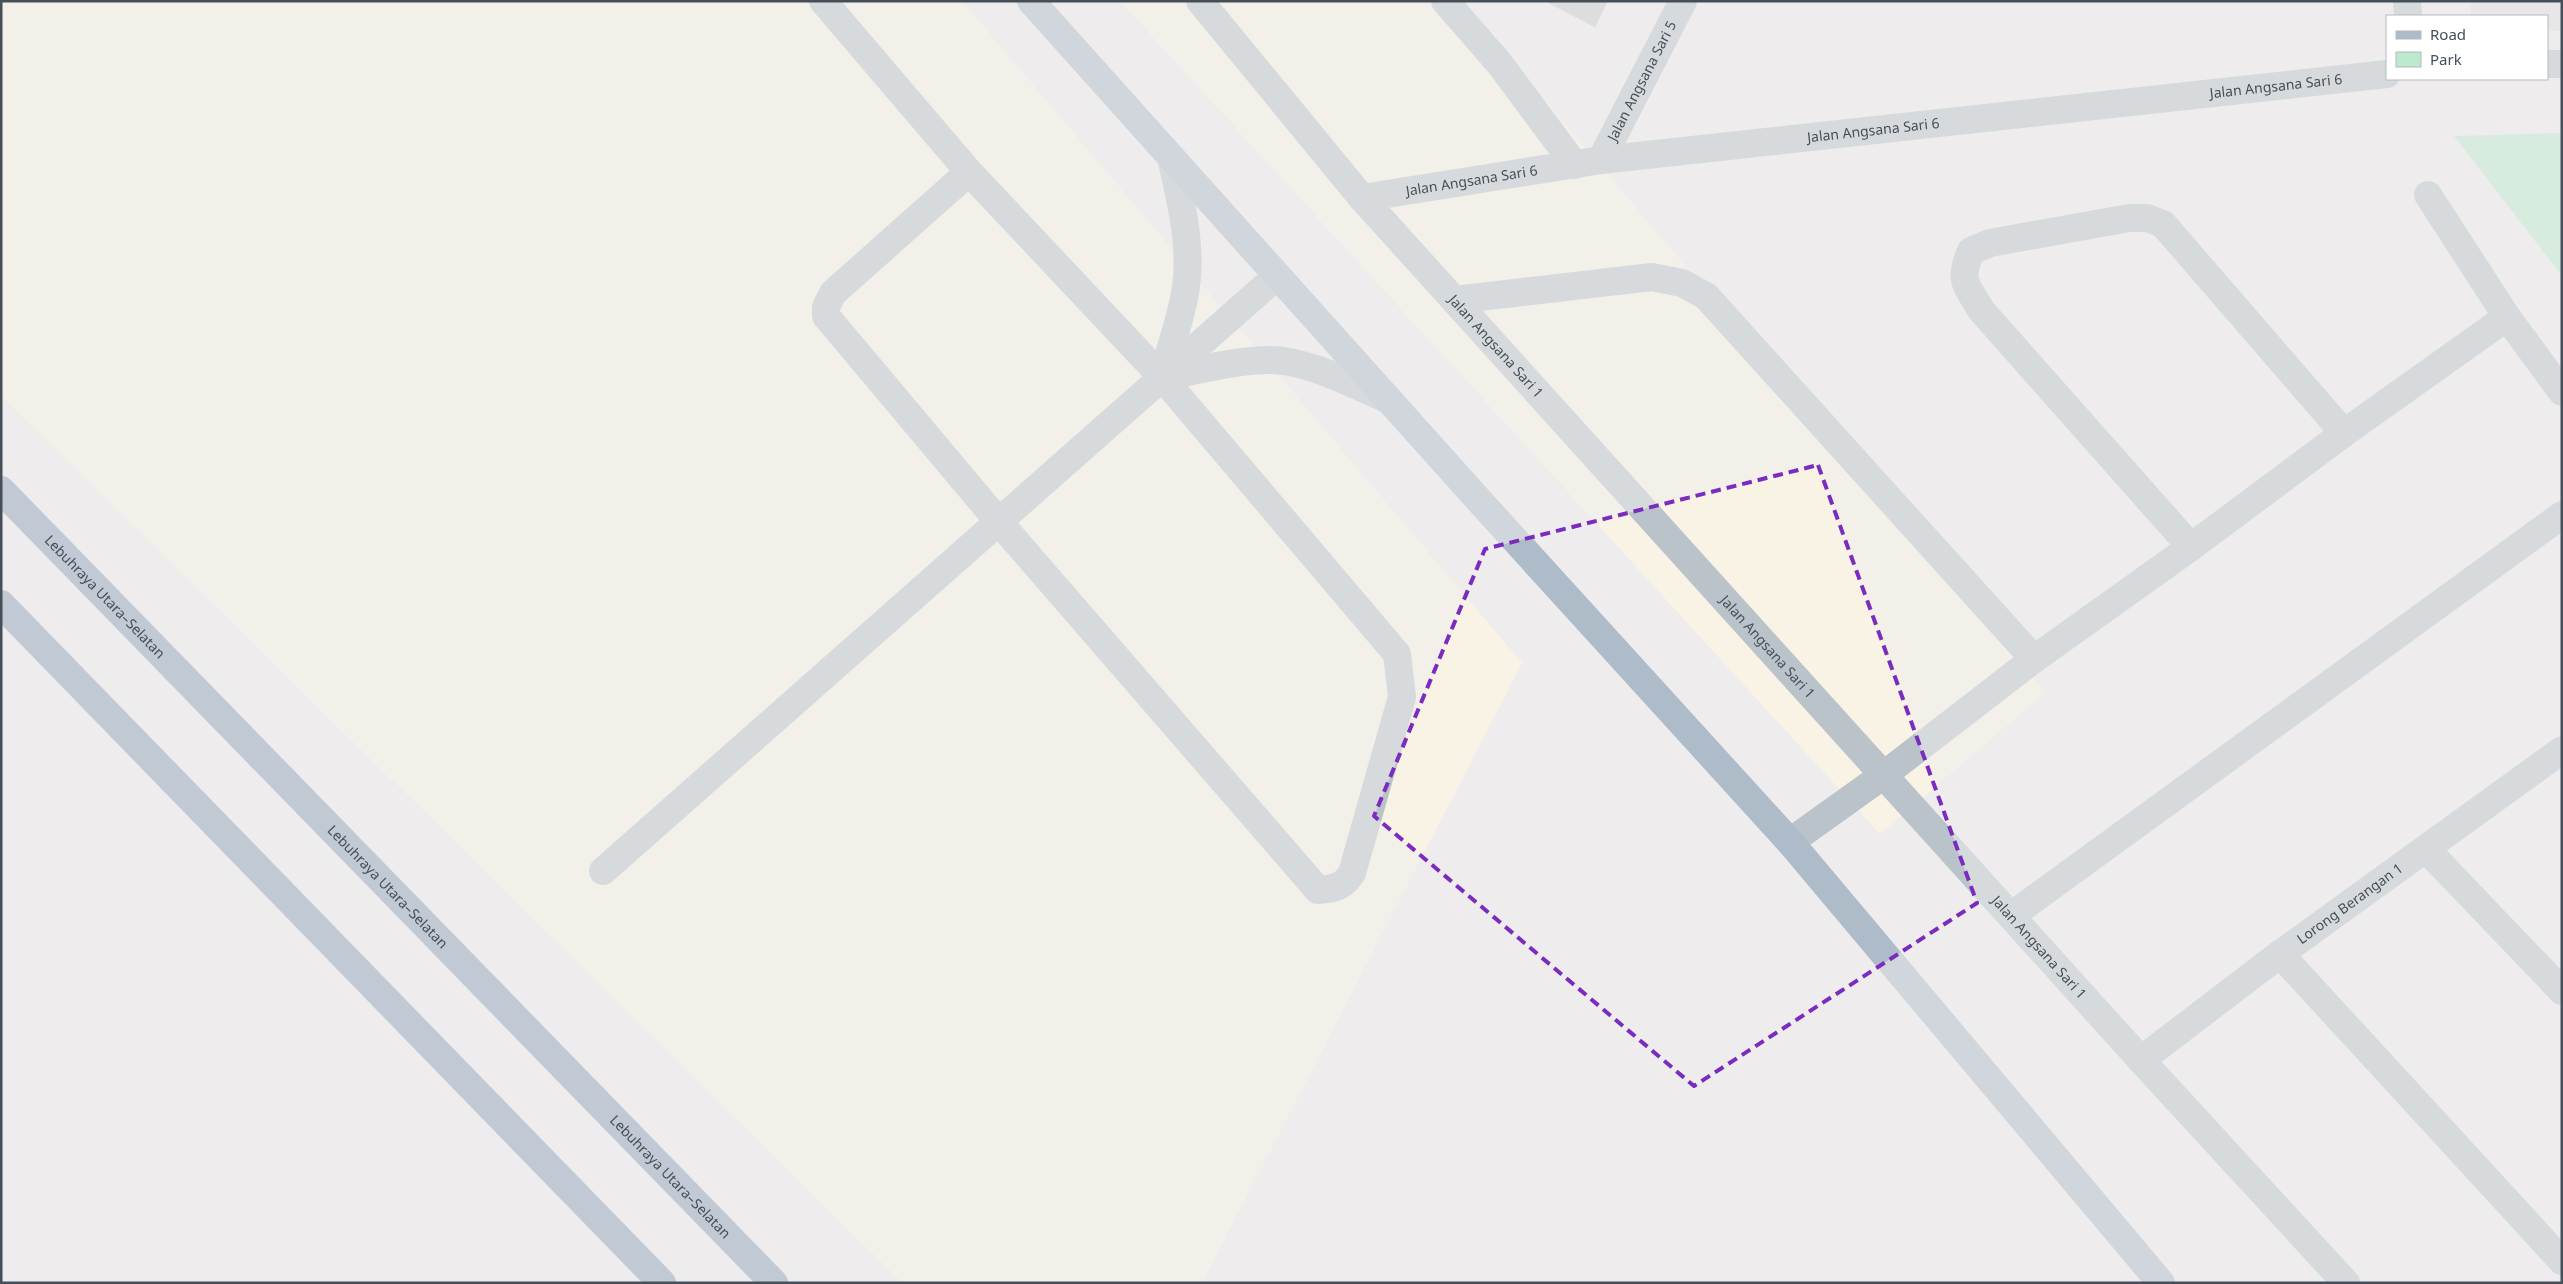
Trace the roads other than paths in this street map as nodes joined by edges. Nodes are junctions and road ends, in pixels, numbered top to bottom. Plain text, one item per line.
1 (823, 1) edge
2 (1031, 1) edge
3 (1200, 1) edge
4 (1445, 1) edge
5 (1683, 1) edge
6 (2407, 1) edge
7 (2408, 15) edge
8 (2548, 64) edge
9 (2562, 64) edge
10 (2386, 74) edge
11 (1171, 157) junction
12 (1588, 162) junction
13 (969, 172) junction
14 (2428, 195) dead end
15 (1362, 198) junction
16 (1277, 276) junction
17 (1454, 300) junction
18 (2507, 317) junction
19 (1162, 377) junction
20 (2562, 392) edge
21 (1389, 400) junction
22 (2344, 433) junction
23 (1, 490) edge
24 (2562, 515) edge
25 (999, 522) junction
26 (2191, 547) junction
27 (1, 604) edge
28 (2034, 660) junction
29 (2562, 750) edge
30 (1885, 774) junction
31 (1790, 842) junction
32 (2426, 849) junction
33 (603, 871) dead end
34 (2012, 915) junction
35 (2280, 954) junction
36 (2562, 991) edge
37 (2141, 1060) junction
38 (2562, 1261) edge
39 (662, 1283) edge
40 (774, 1283) edge
41 (2161, 1283) edge
42 (2346, 1283) edge

1 - 13 street
2 - 11 main road
3 - 15 street, Jalan Angsana Sari 1
4 - 12 street
5 - 12 street, Jalan Angsana Sari 5
6 - 7 street
8 - 9 street
10 - 12 street, Jalan Angsana Sari 6
11 - 16 main road
11 - 19 street
12 - 15 street, Jalan Angsana Sari 6
13 - 19 street
13 - 25 street
14 - 18 street
15 - 17 street, Jalan Angsana Sari 1
16 - 19 street
16 - 21 main road
17 - 28 street
17 - 30 street, Jalan Angsana Sari 1
18 - 20 street
18 - 22 street
19 - 21 street
19 - 25 street
19 - 25 street
21 - 31 main road
22 - 26 street
22 - 26 street
23 - 40 highway, Lebuhraya Utara–Selatan
24 - 34 street
25 - 33 street
26 - 28 street
27 - 39 highway
28 - 30 street
29 - 32 street, Lorong Berangan 1
30 - 31 street
30 - 34 street, Jalan Angsana Sari 1
31 - 41 main road
32 - 35 street, Lorong Berangan 1
32 - 36 street
34 - 37 street, Jalan Angsana Sari 1
35 - 37 street, Lorong Berangan 1
35 - 38 street
37 - 42 street, Jalan Angsana Sari 1

